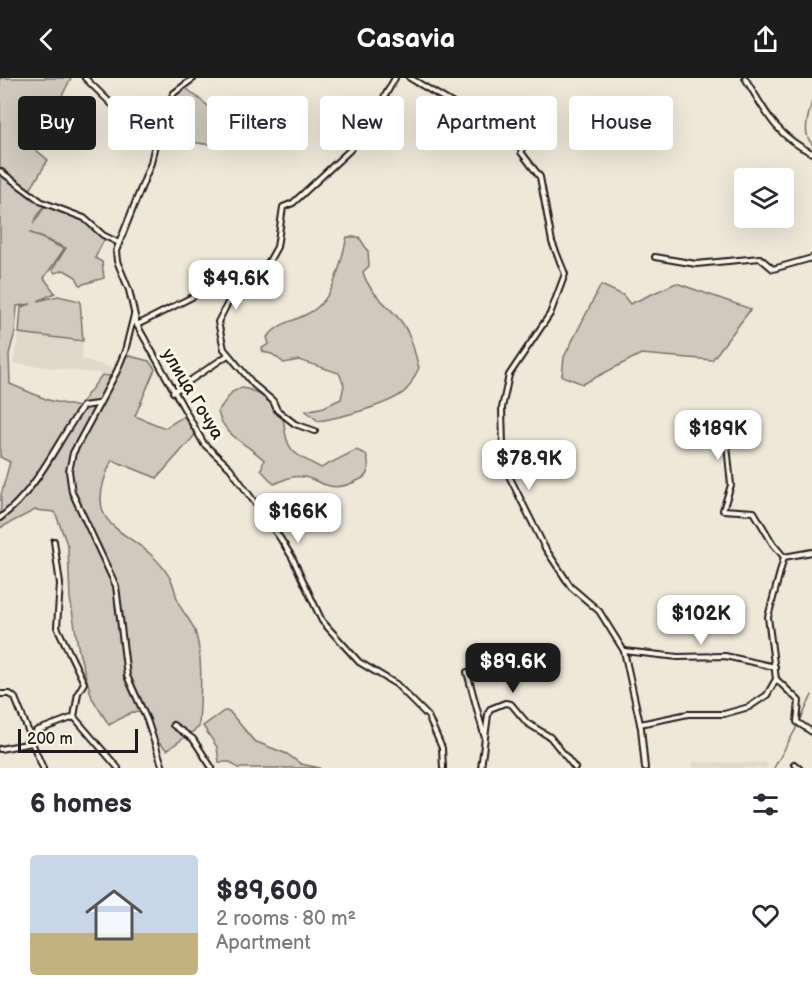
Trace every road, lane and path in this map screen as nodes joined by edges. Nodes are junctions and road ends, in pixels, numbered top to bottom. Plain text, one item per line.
1 (85, 78) edge
2 (194, 78) edge
3 (395, 78) edge
4 (410, 78) edge
5 (745, 78) edge
6 (172, 96) edge
7 (108, 100) edge
8 (154, 150) edge
9 (812, 153) edge
10 (0, 171) edge
11 (118, 243) junction
12 (655, 257) dead end
13 (812, 258) edge
14 (234, 291) junction
15 (134, 311) junction
16 (137, 325) junction
17 (228, 355) junction
18 (173, 392) junction
19 (97, 405) junction
20 (697, 419) dead end
21 (315, 431) dead end
22 (0, 519) edge
23 (54, 541) dead end
24 (812, 552) edge
25 (784, 557) junction
26 (624, 651) junction
27 (775, 667) junction
28 (467, 672) dead end
29 (776, 679) junction
30 (1, 694) edge
31 (74, 717) junction
32 (640, 724) junction
33 (173, 725) dead end
34 (812, 732) edge
35 (484, 737) junction
36 (32, 742) junction
37 (0, 749) edge
38 (794, 764) dead end
39 (43, 768) edge
40 (118, 768) edge
41 (163, 768) edge
42 (212, 768) edge
43 (443, 768) edge
44 (481, 768) edge
45 (575, 768) edge
46 (645, 768) edge
47 (799, 768) edge

1 - 7 street
2 - 6 street
3 - 14 street
4 - 26 street
5 - 9 street
8 - 11 street
10 - 11 street
11 - 15 street, улица Гочуа
12 - 13 street
14 - 16 street
14 - 17 street
15 - 16 street, улица Гочуа
15 - 19 street
16 - 18 street, улица Гочуа
17 - 18 street
17 - 21 street
18 - 43 street, улица Гочуа
19 - 22 street
19 - 41 street
20 - 25 street
23 - 31 street
24 - 25 street
25 - 27 street
26 - 27 street
26 - 32 street
27 - 29 street
28 - 35 street
29 - 32 street
29 - 34 street
30 - 36 street
31 - 36 street
31 - 40 street
32 - 46 street
33 - 42 street
35 - 44 street
35 - 45 street
36 - 37 street
36 - 39 street
38 - 47 street

